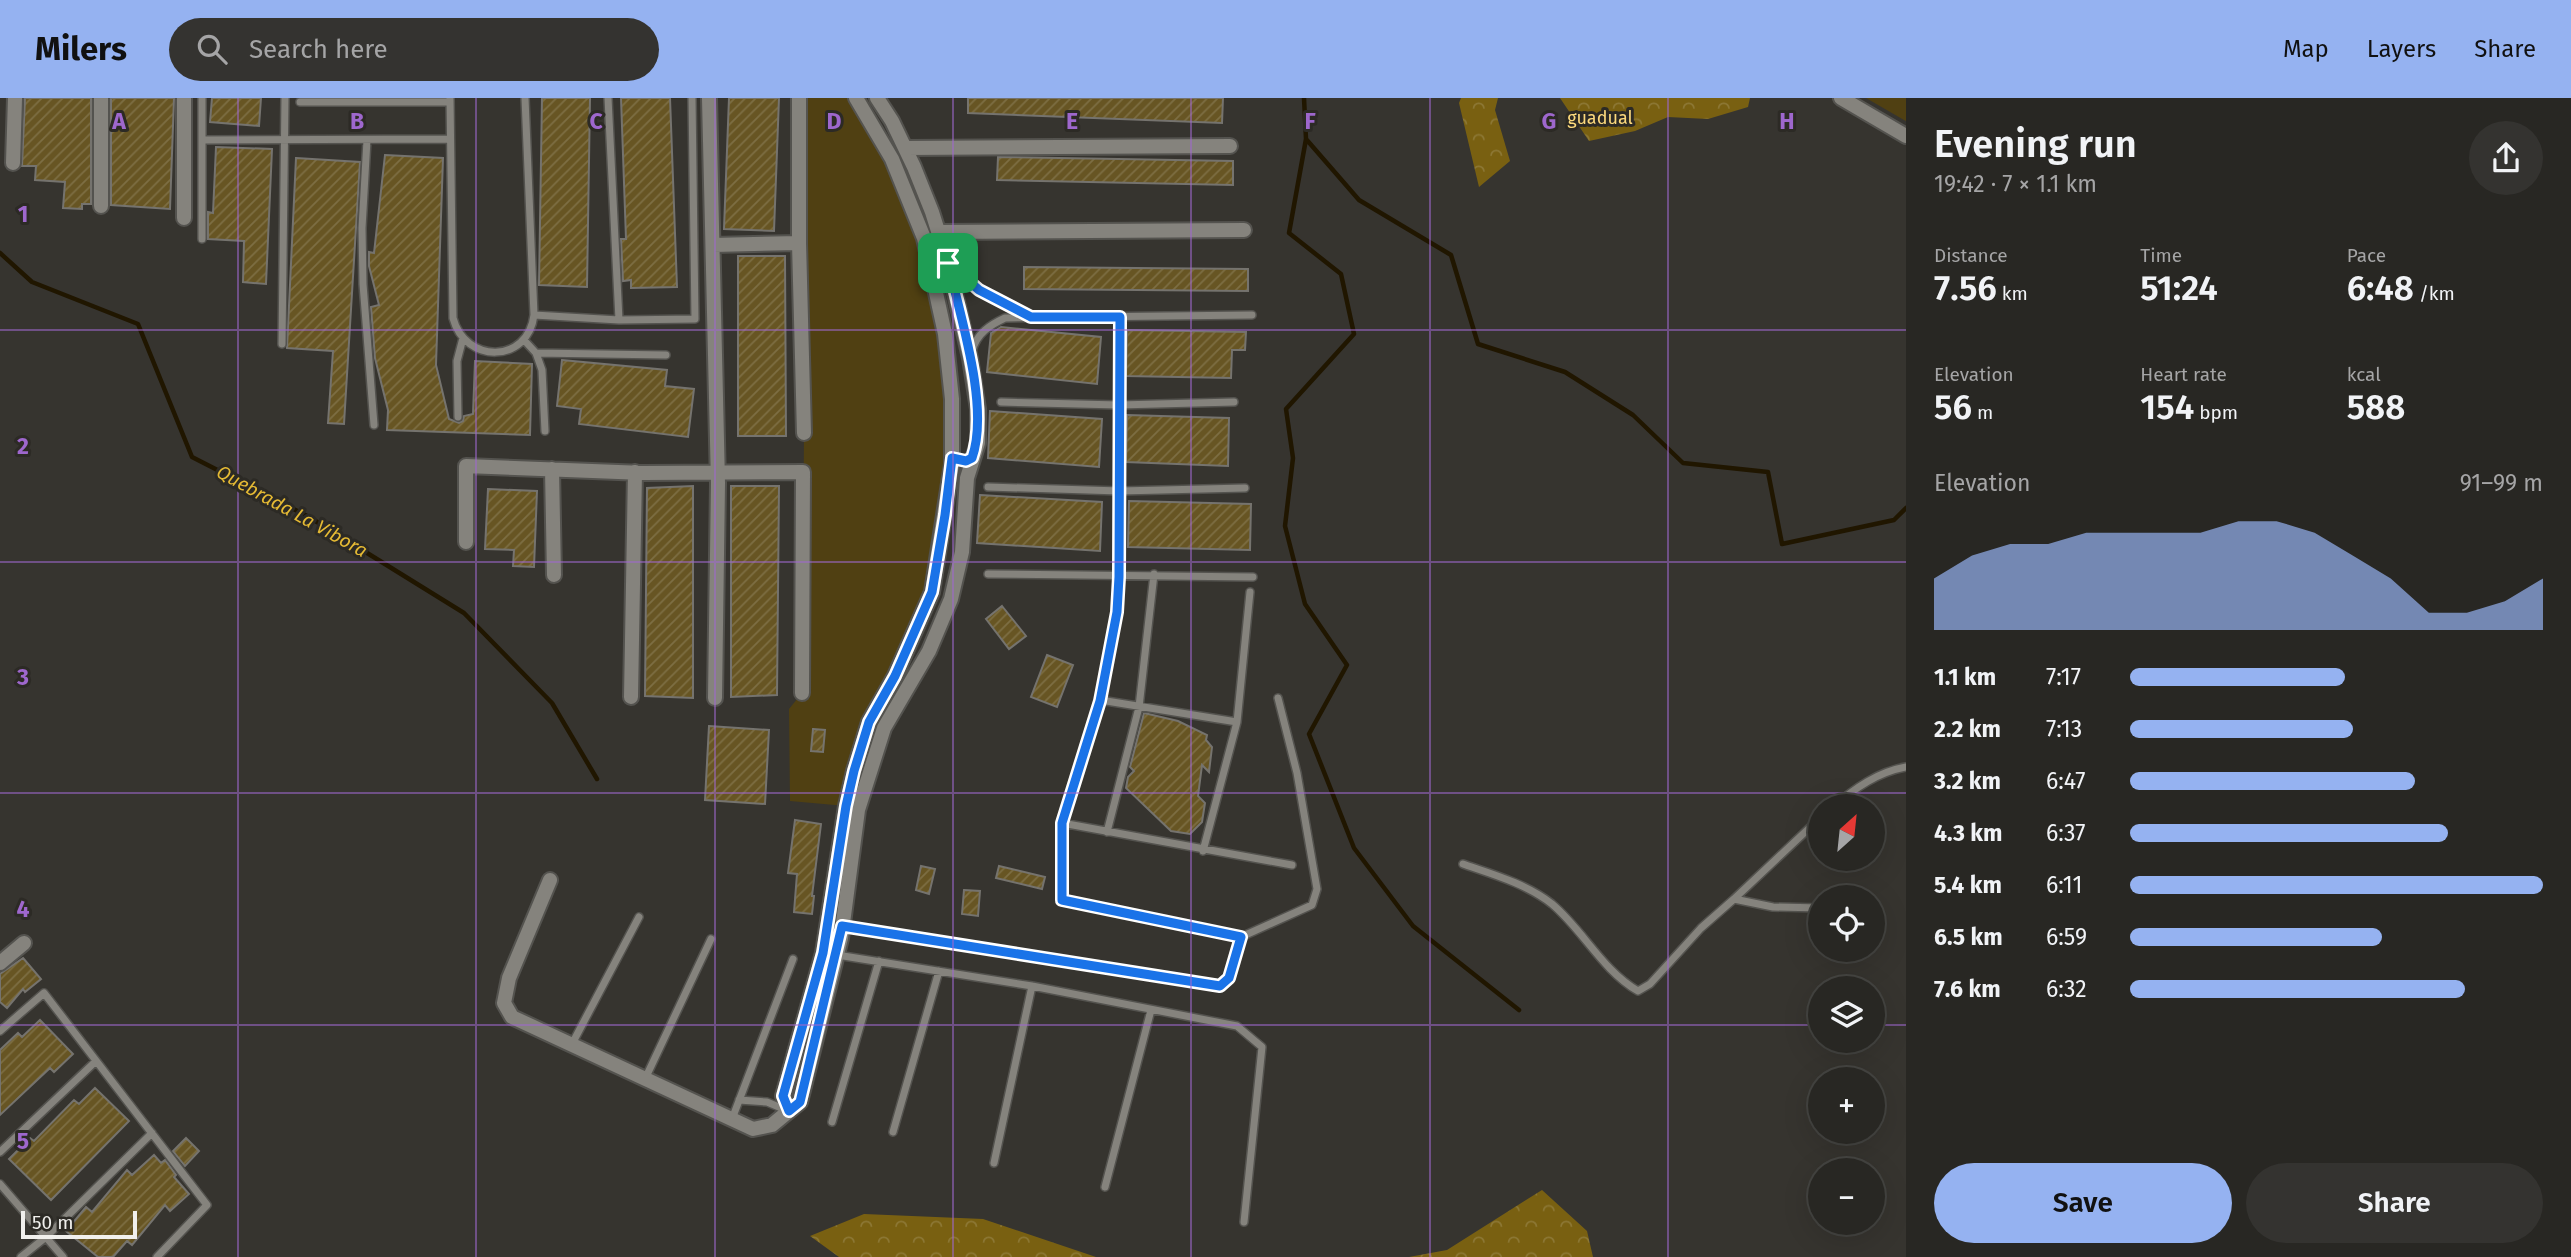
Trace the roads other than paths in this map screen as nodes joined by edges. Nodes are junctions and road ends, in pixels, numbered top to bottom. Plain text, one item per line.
1 (15, 98) edge
2 (101, 98) edge
3 (184, 98) edge
4 (202, 98) edge
5 (285, 98) edge
6 (524, 98) edge
7 (608, 98) edge
8 (692, 98) edge
9 (709, 98) edge
10 (799, 98) edge
11 (856, 98) edge
12 (877, 98) edge
13 (1841, 98) edge
14 (450, 100) edge
15 (300, 102) dead end
16 (1906, 136) edge
17 (449, 139) junction
18 (202, 140) junction
19 (285, 140) junction
20 (367, 140) junction
21 (1230, 146) dead end
22 (906, 148) junction
23 (13, 163) dead end
24 (101, 206) dead end
25 (184, 218) dead end
26 (1244, 230) dead end
27 (938, 232) junction
28 (202, 239) dead end
29 (799, 243) junction
30 (713, 245) junction
31 (948, 263) junction
32 (534, 315) junction
33 (1252, 315) dead end
34 (1031, 317) junction
35 (1120, 317) junction
36 (619, 320) junction
37 (463, 338) junction
38 (524, 340) junction
39 (282, 344) dead end
40 (536, 354) junction
41 (666, 355) dead end
42 (970, 358) junction
43 (1001, 402) dead end
44 (1234, 402) dead end
45 (1119, 405) junction
46 (458, 417) dead end
47 (374, 425) dead end
48 (545, 431) dead end
49 (804, 433) dead end
50 (952, 458) junction
51 (972, 458) junction
52 (552, 470) junction
53 (718, 471) junction
54 (635, 472) junction
55 (988, 487) dead end
56 (1245, 488) dead end
57 (1119, 491) junction
58 (466, 542) dead end
59 (988, 573) dead end
60 (1153, 574) junction
61 (554, 575) dead end
62 (1119, 577) junction
63 (1253, 577) dead end
64 (1250, 592) dead end
65 (907, 650) junction
66 (929, 652) junction
67 (802, 693) dead end
68 (632, 697) dead end
69 (715, 698) dead end
70 (1278, 698) dead end
71 (1100, 701) junction
72 (1139, 707) junction
73 (1237, 722) junction
74 (1906, 767) edge
75 (1849, 794) edge
76 (1062, 823) junction
77 (1808, 829) edge
78 (1108, 832) junction
79 (1203, 850) junction
80 (1464, 864) dead end
81 (1292, 865) dead end
82 (550, 880) dead end
83 (1734, 899) junction
84 (1808, 908) edge
85 (639, 917) dead end
86 (842, 926) junction
87 (1241, 937) junction
88 (712, 939) dead end
89 (24, 943) dead end
90 (836, 956) junction
91 (793, 959) dead end
92 (879, 961) junction
93 (0, 963) edge
94 (939, 971) junction
95 (1032, 986) junction
96 (1151, 1010) junction
97 (0, 1031) edge
98 (572, 1044) junction
99 (96, 1061) junction
100 (645, 1080) junction
101 (739, 1100) junction
102 (789, 1111) junction
103 (732, 1119) junction
104 (832, 1122) dead end
105 (892, 1132) dead end
106 (152, 1133) junction
107 (0, 1152) edge
108 (995, 1163) dead end
109 (0, 1184) edge
110 (1105, 1187) dead end
111 (1244, 1222) dead end
112 (46, 1237) junction
113 (21, 1257) edge
114 (63, 1257) edge
115 (157, 1257) edge

1 - 23 street
2 - 24 street
3 - 25 street
4 - 18 lane
5 - 19 lane
6 - 32 lane
7 - 36 lane
8 - 36 lane
9 - 30 street
10 - 29 street
11 - 50 street
12 - 22 street
13 - 16 street
14 - 15 lane
14 - 17 lane
17 - 20 lane
17 - 37 lane
18 - 19 lane
18 - 28 lane
19 - 20 lane
19 - 39 lane
20 - 47 lane
21 - 22 street
22 - 27 street
26 - 27 street
27 - 31 street
29 - 30 street
29 - 49 street
30 - 53 street
31 - 34 lane
31 - 42 street
32 - 36 lane
32 - 38 lane
33 - 35 lane
34 - 35 lane
34 - 42 lane
35 - 45 lane
37 - 38 lane
37 - 46 lane
38 - 40 lane
40 - 41 lane
40 - 48 lane
42 - 51 street
43 - 45 lane
44 - 45 lane
45 - 57 lane
50 - 51 street
50 - 65 street
51 - 66 street
52 - 54 street
52 - 58 street
52 - 61 street
53 - 54 street
53 - 67 street
53 - 69 street
54 - 68 street
55 - 57 lane
56 - 57 lane
57 - 62 lane
59 - 62 lane
60 - 62 lane
60 - 63 lane
60 - 72 lane
62 - 71 lane
64 - 73 lane
65 - 66 street
65 - 102 street
66 - 86 street
70 - 87 lane
71 - 72 lane
71 - 76 lane
72 - 73 lane
72 - 78 lane
73 - 79 lane
74 - 75 lane
76 - 78 lane
76 - 87 lane
77 - 83 lane
78 - 79 lane
79 - 81 lane
80 - 83 lane
82 - 98 street
83 - 84 lane
85 - 98 lane
86 - 87 lane
86 - 90 street
88 - 100 lane
89 - 93 street
90 - 92 lane
90 - 102 street
91 - 101 lane
92 - 94 lane
92 - 104 lane
94 - 95 lane
94 - 105 lane
95 - 96 lane
95 - 108 lane
96 - 110 lane
96 - 111 lane
97 - 99 lane
98 - 100 street
99 - 106 lane
99 - 107 lane
100 - 103 street
101 - 102 lane
101 - 103 lane
102 - 103 street
106 - 112 lane
106 - 115 lane
109 - 112 lane
112 - 113 lane
112 - 114 lane

